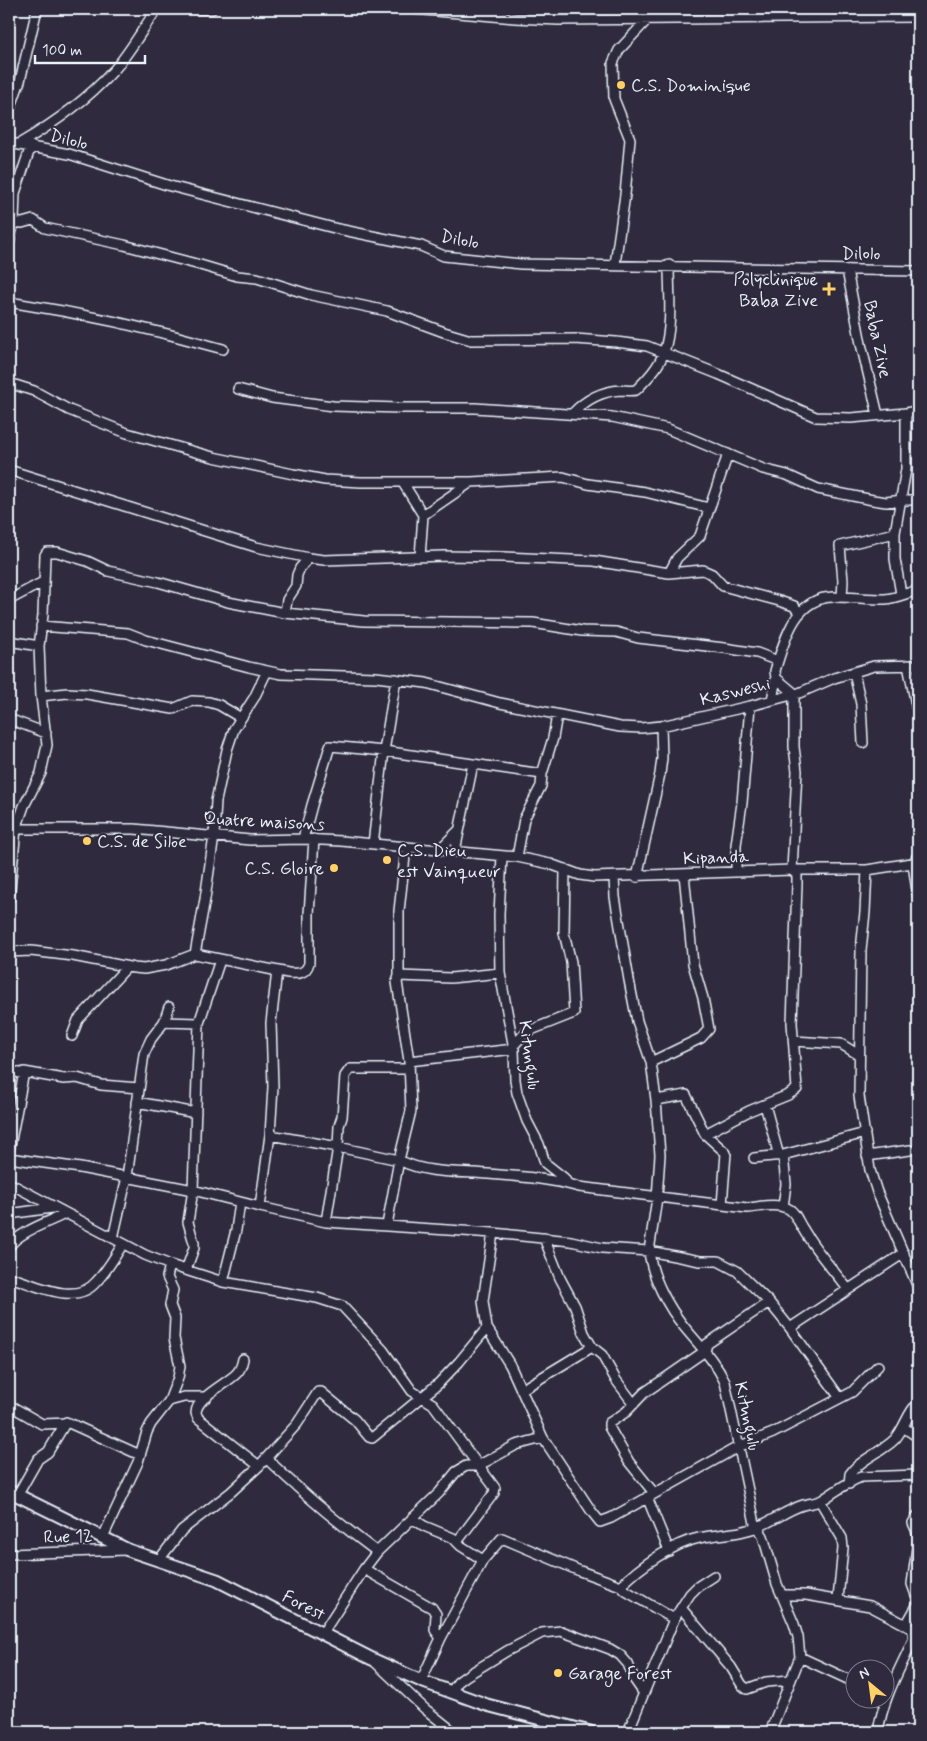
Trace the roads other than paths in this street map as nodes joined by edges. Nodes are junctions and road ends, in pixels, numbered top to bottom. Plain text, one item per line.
1 (37, 9) edge
2 (157, 9) edge
3 (195, 9) edge
4 (212, 9) edge
5 (413, 9) edge
6 (918, 17) edge
7 (647, 20) junction
8 (9, 112) edge
9 (9, 142) edge
10 (19, 144) junction
11 (31, 146) junction
12 (11, 222) edge
13 (9, 244) edge
14 (614, 264) junction
15 (669, 265) junction
16 (846, 270) junction
17 (918, 271) edge
18 (9, 302) edge
19 (224, 349) dead end
20 (664, 352) junction
21 (9, 383) edge
22 (238, 389) dead end
23 (918, 410) edge
24 (906, 413) junction
25 (572, 414) junction
26 (878, 415) junction
27 (728, 454) junction
28 (9, 470) edge
29 (403, 482) junction
30 (471, 482) junction
31 (901, 500) junction
32 (918, 500) edge
33 (708, 508) junction
34 (423, 515) junction
35 (895, 533) junction
36 (420, 557) junction
37 (309, 558) junction
38 (670, 573) junction
39 (43, 582) junction
40 (918, 590) edge
41 (901, 594) junction
42 (842, 598) junction
43 (9, 600) edge
44 (799, 612) junction
45 (286, 614) junction
46 (41, 626) junction
47 (9, 641) edge
48 (39, 646) junction
49 (778, 660) junction
50 (908, 665) junction
51 (918, 665) edge
52 (267, 671) junction
53 (854, 673) junction
54 (776, 678) junction
55 (396, 679) junction
56 (794, 693) junction
57 (41, 696) junction
58 (772, 700) junction
59 (750, 706) junction
60 (557, 715) junction
61 (918, 715) edge
62 (241, 718) junction
63 (9, 719) edge
64 (660, 726) junction
65 (46, 733) junction
66 (863, 743) dead end
67 (384, 751) junction
68 (472, 764) junction
69 (542, 774) junction
70 (12, 829) edge
71 (459, 830) junction
72 (214, 836) junction
73 (303, 839) junction
74 (314, 839) junction
75 (373, 844) junction
76 (406, 847) junction
77 (440, 849) junction
78 (455, 850) junction
79 (918, 855) edge
80 (502, 856) junction
81 (517, 857) junction
82 (916, 863) edge
83 (565, 869) junction
84 (792, 870) junction
85 (867, 870) junction
86 (736, 872) junction
87 (684, 874) junction
88 (637, 876) junction
89 (614, 877) junction
90 (918, 898) edge
91 (9, 899) edge
92 (9, 952) edge
93 (195, 954) junction
94 (220, 960) junction
95 (127, 967) junction
96 (277, 971) junction
97 (500, 973) junction
98 (399, 976) junction
99 (169, 1007) dead end
100 (164, 1022) junction
101 (199, 1023) junction
102 (72, 1036) dead end
103 (794, 1041) junction
104 (514, 1047) junction
105 (859, 1055) junction
106 (651, 1062) junction
107 (409, 1065) junction
108 (9, 1070) edge
109 (23, 1074) junction
110 (139, 1088) junction
111 (656, 1100) junction
112 (138, 1102) junction
113 (765, 1105) junction
114 (196, 1113) junction
115 (865, 1133) junction
116 (705, 1134) junction
117 (270, 1135) junction
118 (338, 1147) junction
119 (910, 1150) dead end
120 (9, 1151) edge
121 (781, 1156) junction
122 (867, 1156) junction
123 (9, 1158) edge
124 (754, 1158) dead end
125 (399, 1160) junction
126 (548, 1166) junction
127 (127, 1177) junction
128 (546, 1180) junction
129 (9, 1183) edge
130 (567, 1183) junction
131 (193, 1190) junction
132 (657, 1198) junction
133 (240, 1202) junction
134 (722, 1205) junction
135 (783, 1206) junction
136 (260, 1207) junction
137 (52, 1208) junction
138 (9, 1214) edge
139 (65, 1214) junction
140 (326, 1222) junction
141 (387, 1225) junction
142 (492, 1233) junction
143 (114, 1238) junction
144 (544, 1238) junction
145 (123, 1244) junction
146 (9, 1247) edge
147 (649, 1251) junction
148 (904, 1253) junction
149 (170, 1265) junction
150 (186, 1270) junction
151 (9, 1277) edge
152 (224, 1282) junction
153 (918, 1287) edge
154 (848, 1289) junction
155 (769, 1302) junction
156 (487, 1328) junction
157 (790, 1328) junction
158 (592, 1347) junction
159 (705, 1351) junction
160 (244, 1359) dead end
161 (878, 1366) dead end
162 (521, 1390) junction
163 (207, 1397) junction
164 (423, 1397) junction
165 (840, 1398) junction
166 (169, 1401) junction
167 (918, 1403) edge
168 (634, 1404) junction
169 (9, 1405) edge
170 (66, 1422) junction
171 (903, 1427) junction
172 (918, 1437) edge
173 (543, 1438) junction
174 (738, 1447) junction
175 (140, 1455) junction
176 (266, 1458) junction
177 (259, 1466) junction
178 (478, 1466) junction
179 (918, 1475) edge
180 (849, 1484) junction
181 (13, 1494) edge
182 (650, 1495) junction
183 (820, 1501) junction
184 (918, 1515) edge
185 (412, 1518) junction
186 (756, 1528) junction
187 (918, 1534) edge
188 (103, 1538) junction
189 (918, 1541) edge
190 (457, 1542) junction
191 (128, 1550) junction
192 (668, 1551) junction
193 (377, 1552) junction
194 (9, 1554) edge
195 (158, 1560) junction
196 (483, 1560) junction
197 (364, 1569) junction
198 (714, 1576) dead end
199 (915, 1581) edge
200 (622, 1586) junction
201 (782, 1595) junction
202 (838, 1600) junction
203 (681, 1608) junction
204 (674, 1619) junction
205 (906, 1625) junction
206 (322, 1634) junction
207 (441, 1638) junction
208 (800, 1657) junction
209 (372, 1660) junction
210 (844, 1677) edge
211 (894, 1679) edge
212 (791, 1680) junction
213 (420, 1681) junction
214 (451, 1692) junction
215 (643, 1692) junction
216 (882, 1708) edge
217 (454, 1732) edge
218 (590, 1732) edge
219 (628, 1732) edge
220 (770, 1732) edge
221 (878, 1732) edge

1 - 8 street
2 - 10 street
3 - 4 street
5 - 7 street
6 - 7 street
7 - 14 street
9 - 10 street, Dilolo
10 - 11 street, Dilolo
11 - 12 street
11 - 14 street, Dilolo
12 - 13 street
12 - 20 street
14 - 15 street, Dilolo
15 - 16 street, Dilolo
15 - 20 street
16 - 17 street, Dilolo
16 - 26 street, Baba Zive
18 - 19 street
20 - 25 street
20 - 26 street
21 - 29 street
22 - 25 street
23 - 24 street
24 - 26 street
24 - 31 street
25 - 27 street
27 - 31 street
27 - 33 street
28 - 37 street
29 - 30 street
29 - 34 street
30 - 33 street
30 - 34 street
31 - 32 street
31 - 35 street
33 - 38 street
34 - 36 street
35 - 41 street
35 - 42 street
36 - 37 street
36 - 38 street
37 - 45 street
38 - 44 street
39 - 43 street
39 - 45 street
39 - 46 street
40 - 41 street
41 - 42 street
42 - 44 street
44 - 49 street
45 - 49 street
46 - 48 street
46 - 52 street, Kasweshi
47 - 48 street
48 - 57 street
49 - 54 street
50 - 51 street, Kasweshi
50 - 53 street, Kasweshi
50 - 61 street
52 - 55 street, Kasweshi
52 - 62 street
53 - 56 street, Kasweshi
53 - 66 street
54 - 56 street
54 - 58 street
55 - 60 street, Kasweshi
55 - 67 street
56 - 58 street, Kasweshi
56 - 84 street
57 - 62 street
57 - 65 street
58 - 59 street, Kasweshi
59 - 64 street, Kasweshi
59 - 86 street
60 - 64 street, Kasweshi
60 - 69 street
62 - 72 street
63 - 65 street
64 - 88 street
65 - 70 street
67 - 68 street
67 - 73 street
67 - 75 street
68 - 69 street
68 - 71 street
69 - 81 street
70 - 72 street, Quatre maisons
70 - 91 street
71 - 77 street
71 - 78 street
72 - 73 street, Quatre maisons
72 - 93 street
73 - 74 street, Quatre maisons
74 - 75 street, Quatre maisons
74 - 96 street
75 - 76 street, Quatre maisons
76 - 77 street, Quatre maisons
76 - 98 street
77 - 78 street, Quatre maisons
78 - 80 street, Quatre maisons
79 - 82 street
80 - 81 street, Quatre maisons
80 - 97 street, Kitungulu
81 - 83 street, Kipanda
82 - 85 street, Kipanda
82 - 90 street
83 - 89 street, Kipanda
83 - 104 street
84 - 85 street, Kipanda
84 - 86 street, Kipanda
84 - 103 street
85 - 105 street
86 - 87 street, Kipanda
87 - 88 street, Kipanda
87 - 106 street
88 - 89 street, Kipanda
89 - 106 street
92 - 95 street
93 - 94 street
93 - 95 street
94 - 96 street
94 - 101 street
95 - 102 street
96 - 117 street
97 - 98 street
97 - 104 street, Kitungulu
98 - 107 street
99 - 100 street
100 - 101 street
100 - 110 street
101 - 114 street
103 - 105 street
103 - 113 street
104 - 107 street
104 - 126 street, Kitungulu
105 - 115 street
106 - 111 street
107 - 118 street
107 - 125 street
108 - 109 street
109 - 110 street
109 - 120 street
110 - 112 street
111 - 116 street
111 - 132 street
112 - 114 street
112 - 127 street
113 - 116 street
113 - 121 street
114 - 131 street
115 - 121 street
115 - 122 street
116 - 134 street
117 - 118 street
117 - 136 street
118 - 125 street
118 - 140 street
119 - 122 street
121 - 124 street
121 - 135 street
122 - 148 street
123 - 127 street
125 - 128 street
125 - 141 street
126 - 128 street
126 - 130 street, Kitungulu
127 - 131 street
127 - 143 street
128 - 130 street
129 - 137 street
130 - 132 street, Kitungulu
131 - 133 street
131 - 150 street
132 - 134 street, Kitungulu
132 - 147 street, Kitungulu
133 - 136 street
133 - 152 street
134 - 135 street, Kitungulu
135 - 154 street
136 - 140 street
137 - 138 street
137 - 139 street
139 - 143 street
139 - 146 street
140 - 141 street
141 - 142 street
142 - 144 street
142 - 156 street
143 - 145 street
144 - 147 street
144 - 158 street
145 - 149 street
145 - 151 street
147 - 155 street
147 - 159 street, Kitungulu
148 - 153 street
148 - 154 street
149 - 150 street
149 - 166 street
150 - 152 street
152 - 164 street
154 - 157 street
155 - 157 street
155 - 159 street
156 - 162 street
156 - 164 street
157 - 165 street
158 - 162 street
158 - 168 street
159 - 168 street
159 - 174 street, Kitungulu
160 - 163 street
161 - 165 street
162 - 173 street
163 - 166 street
163 - 177 street
164 - 176 street
164 - 178 street
165 - 174 street
166 - 175 street
167 - 171 street
168 - 182 street
169 - 170 street
170 - 175 street
170 - 181 street
171 - 172 street
171 - 180 street
173 - 178 street
173 - 182 street
174 - 182 street
174 - 186 street, Kitungulu
175 - 188 street
176 - 177 street
176 - 193 street
177 - 195 street
178 - 185 street
178 - 190 street
179 - 180 street
180 - 183 street
181 - 188 street, Forest
182 - 192 street
183 - 186 street
183 - 202 street
184 - 187 street
185 - 190 street
185 - 193 street
186 - 192 street
186 - 201 street, Kitungulu
188 - 191 street, Forest
189 - 199 street
190 - 196 street
191 - 194 street, Rue 12
191 - 195 street, Forest
192 - 200 street
193 - 197 street
195 - 206 street, Forest
196 - 200 street
196 - 207 street
197 - 206 street
197 - 207 street
198 - 203 street
199 - 205 street
200 - 204 street
201 - 202 street
201 - 208 street, Kitungulu
202 - 205 street
203 - 204 street
203 - 212 street
204 - 215 street
205 - 211 street
206 - 209 street, Forest
207 - 213 street
208 - 210 street
208 - 212 street
209 - 213 street, Forest
209 - 217 street
212 - 220 street
213 - 214 street, Forest
214 - 215 street
214 - 218 street, Forest
215 - 219 street
216 - 221 street

